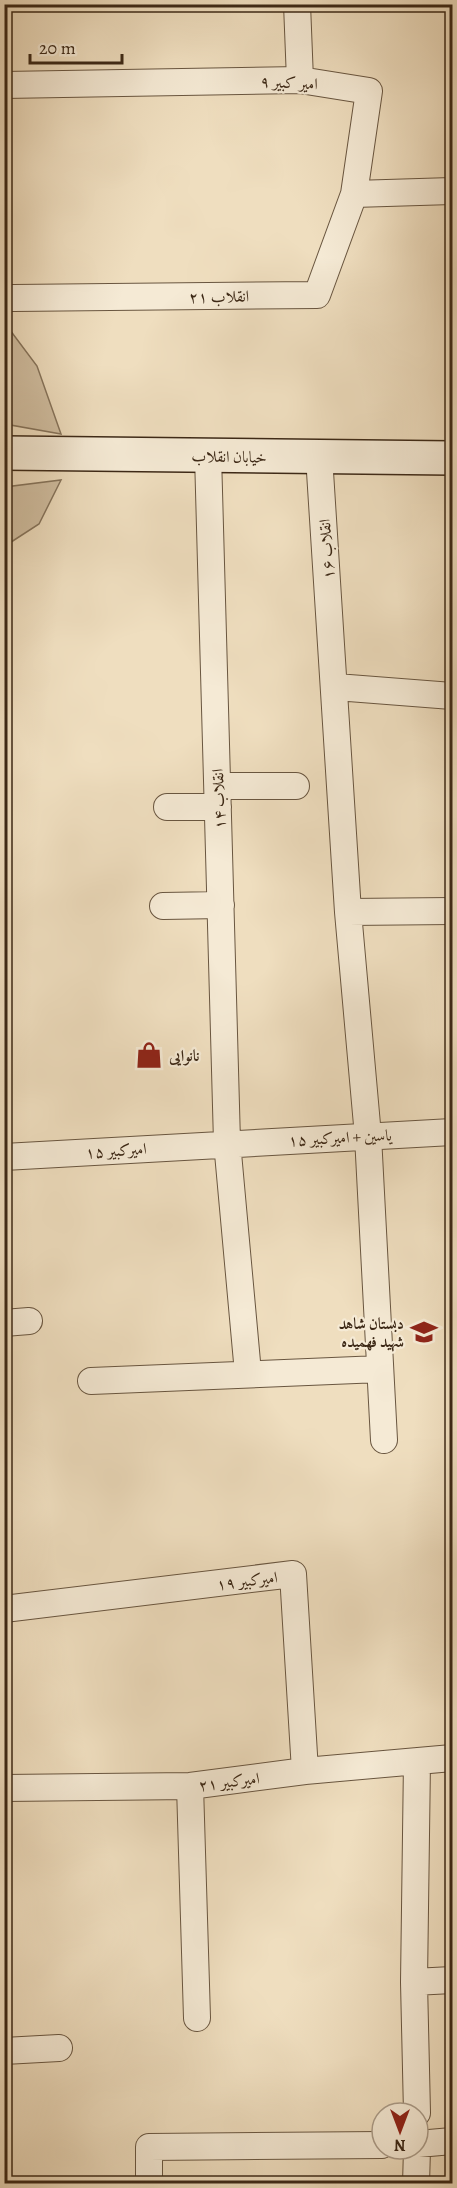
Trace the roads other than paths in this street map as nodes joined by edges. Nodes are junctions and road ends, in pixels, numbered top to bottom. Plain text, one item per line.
1 (297, 4) edge
2 (300, 80) junction
3 (4, 85) edge
4 (453, 191) edge
5 (354, 194) junction
6 (13, 298) dead end
7 (4, 453) edge
8 (208, 455) junction
9 (319, 456) junction
10 (453, 458) edge
11 (336, 687) junction
12 (453, 696) edge
13 (296, 786) dead end
14 (218, 796) junction
15 (167, 807) dead end
16 (221, 905) junction
17 (163, 906) dead end
18 (453, 911) edge
19 (348, 912) junction
20 (453, 1132) edge
21 (368, 1136) junction
22 (227, 1143) junction
23 (4, 1157) edge
24 (380, 1369) junction
25 (248, 1373) junction
26 (91, 1381) dead end
27 (384, 1440) dead end
28 (4, 1609) edge
29 (453, 1758) edge
30 (417, 1761) junction
31 (305, 1771) junction
32 (190, 1786) junction
33 (4, 1788) edge
34 (453, 1980) edge
35 (414, 1982) junction
36 (197, 2018) dead end
37 (59, 2048) dead end
38 (4, 2051) edge
39 (417, 2101) edge
40 (453, 2141) edge
41 (430, 2143) edge
42 (370, 2145) edge
43 (417, 2161) edge
44 (149, 2184) edge
45 (416, 2184) edge

1 - 2 street
2 - 3 street, امیر کبیر ۹
2 - 5 street, امیر کبیر ۹
4 - 5 street
5 - 6 street, انقلاب ۲۱
7 - 8 main road, خیابان انقلاب
8 - 9 main road, خیابان انقلاب
8 - 14 street, انقلاب ۱۴
9 - 10 main road, خیابان انقلاب
9 - 11 street, انقلاب ۱۶
11 - 12 street
11 - 19 street, انقلاب ۱۶
13 - 14 street
14 - 15 street
14 - 16 street, انقلاب ۱۴
16 - 17 street
16 - 22 street, انقلاب ۱۴
18 - 19 street
19 - 21 street, انقلاب ۱۶
20 - 21 street, یاسین + امیرکبیر ۱۵
21 - 22 street, یاسین + امیرکبیر ۱۵
21 - 24 street, انقلاب ۱۶
22 - 23 street, امیرکبیر ۱۵
22 - 25 street, انقلاب ۱۴
24 - 25 street
24 - 27 street, انقلاب ۱۶
25 - 26 street
28 - 31 street, امیرکبیر ۱۹
29 - 30 street, امیرکبیر ۲۱
30 - 31 street, امیرکبیر ۲۱
30 - 35 street
31 - 32 street, امیرکبیر ۲۱
32 - 33 street, امیرکبیر ۲۱
32 - 36 street
34 - 35 street
35 - 39 street
37 - 38 street
40 - 41 street
42 - 44 street
43 - 45 street

